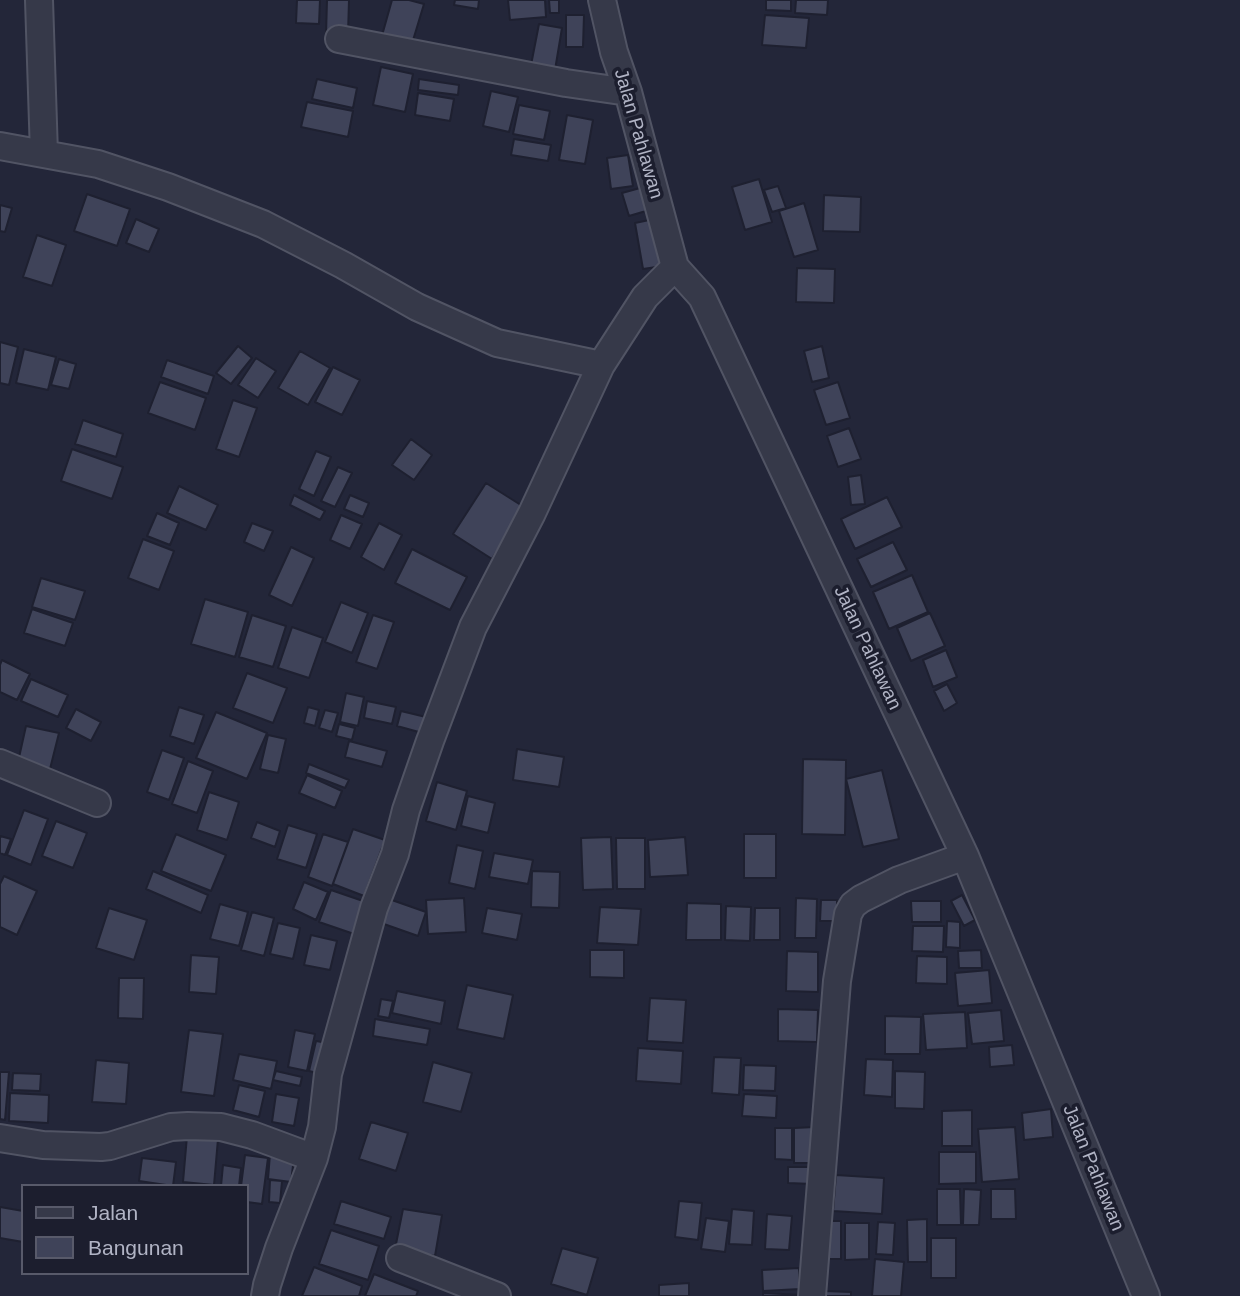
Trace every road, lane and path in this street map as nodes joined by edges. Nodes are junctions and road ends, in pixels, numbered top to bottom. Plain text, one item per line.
1 (39, 0) edge
2 (602, 0) edge
3 (339, 39) dead end
4 (628, 92) junction
5 (0, 146) edge
6 (44, 154) junction
7 (675, 267) junction
8 (601, 365) junction
9 (0, 763) edge
10 (97, 803) dead end
11 (965, 856) junction
12 (0, 1138) edge
13 (314, 1157) junction
14 (400, 1258) dead end
15 (265, 1296) edge
16 (497, 1296) edge
17 (812, 1296) edge
18 (1146, 1296) edge

1 - 6 street
2 - 4 street, Jalan Pahlawan
3 - 4 street
4 - 7 street, Jalan Pahlawan
5 - 6 street
6 - 8 street
7 - 8 street
7 - 11 street, Jalan Pahlawan
8 - 13 street
9 - 10 street
11 - 17 street
11 - 18 street, Jalan Pahlawan
12 - 13 street
13 - 15 street
14 - 16 street

